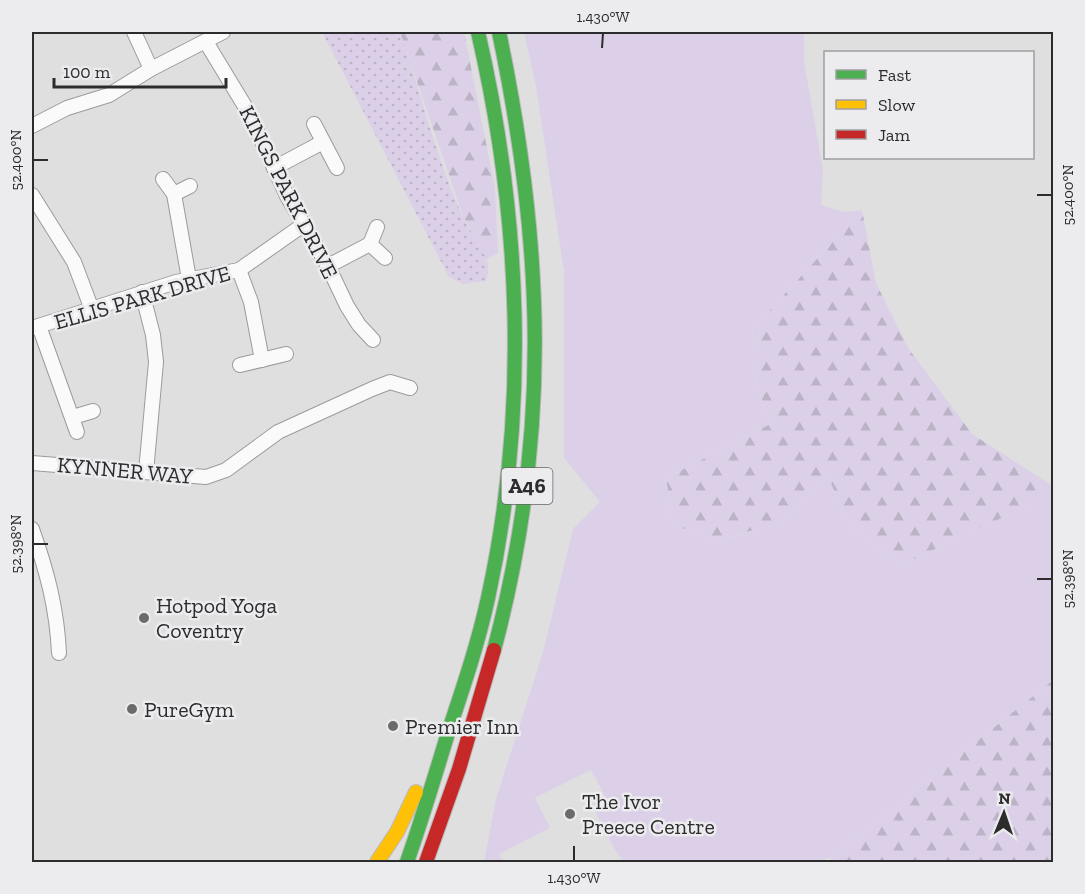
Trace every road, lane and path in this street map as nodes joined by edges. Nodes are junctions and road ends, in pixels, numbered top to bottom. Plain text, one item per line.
1 (134, 32) edge
2 (223, 32) edge
3 (478, 32) edge
4 (499, 32) edge
5 (206, 42) junction
6 (151, 69) junction
7 (513, 97) junction
8 (314, 124) dead end
9 (32, 126) edge
10 (500, 140) junction
11 (323, 142) junction
12 (274, 168) junction
13 (337, 168) dead end
14 (163, 179) dead end
15 (190, 186) dead end
16 (174, 194) junction
17 (32, 195) edge
18 (303, 225) junction
19 (377, 227) dead end
20 (370, 244) junction
21 (385, 258) dead end
22 (328, 266) junction
23 (239, 270) junction
24 (189, 279) junction
25 (142, 292) junction
26 (91, 307) junction
27 (35, 327) edge
28 (373, 340) dead end
29 (286, 354) dead end
30 (262, 360) junction
31 (240, 364) dead end
32 (410, 388) dead end
33 (93, 411) dead end
34 (73, 417) junction
35 (77, 432) dead end
36 (32, 463) edge
37 (146, 472) junction
38 (32, 529) edge
39 (509, 650) dead end
40 (58, 653) dead end
41 (460, 809) dead end
42 (407, 861) edge
43 (377, 862) edge
44 (426, 862) edge
45 (439, 862) edge

1 - 6 street
2 - 5 street
3 - 10 highway, A46
4 - 7 highway, A46
5 - 6 street
5 - 12 street, KINGS PARK DRIVE
6 - 9 street
7 - 39 highway
7 - 44 highway, A46
8 - 11 street
10 - 42 highway, A46
10 - 43 highway
11 - 12 street
11 - 13 street
12 - 18 street, KINGS PARK DRIVE
14 - 16 street
15 - 16 street
16 - 24 street
17 - 26 street
18 - 22 street, KINGS PARK DRIVE
18 - 23 street, ELLIS PARK DRIVE
19 - 20 street
20 - 21 street
20 - 22 street
22 - 28 street, KINGS PARK DRIVE
23 - 24 street, ELLIS PARK DRIVE
23 - 30 street
24 - 25 street, ELLIS PARK DRIVE
25 - 26 street, ELLIS PARK DRIVE
25 - 37 street
26 - 27 street, ELLIS PARK DRIVE
27 - 34 street, ELLIS PARK DRIVE
29 - 30 street
30 - 31 street
32 - 37 street, KYNNER WAY
33 - 34 street
34 - 35 street, ELLIS PARK DRIVE
36 - 37 street, KYNNER WAY
38 - 40 street
41 - 45 highway

